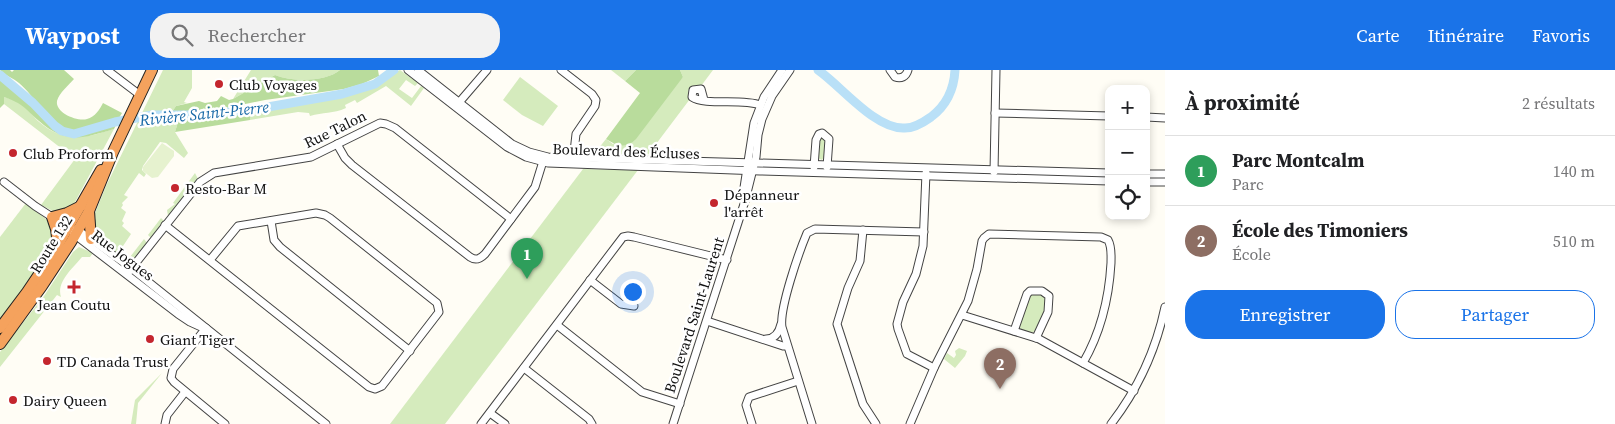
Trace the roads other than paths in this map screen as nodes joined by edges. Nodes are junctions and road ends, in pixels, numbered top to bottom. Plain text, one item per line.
1 (107, 70) edge
2 (152, 70) edge
3 (408, 70) edge
4 (418, 70) edge
5 (486, 70) edge
6 (561, 70) edge
7 (782, 70) edge
8 (790, 70) edge
9 (890, 70) edge
10 (908, 70) edge
11 (996, 70) edge
12 (140, 95) junction
13 (704, 100) dead end
14 (457, 105) junction
15 (760, 105) junction
16 (995, 113) junction
17 (1105, 116) edge
18 (1150, 118) edge
19 (1165, 118) edge
20 (337, 144) junction
21 (543, 159) junction
22 (573, 161) junction
23 (814, 164) junction
24 (751, 166) junction
25 (826, 169) junction
26 (814, 172) junction
27 (926, 172) junction
28 (994, 174) junction
29 (1105, 174) edge
30 (1150, 174) edge
31 (1165, 174) edge
32 (1093, 176) junction
33 (1105, 180) edge
34 (4, 182) dead end
35 (1150, 182) edge
36 (1165, 182) edge
37 (85, 208) junction
38 (52, 217) junction
39 (511, 219) junction
40 (271, 221) junction
41 (165, 225) junction
42 (863, 230) junction
43 (74, 231) junction
44 (924, 232) junction
45 (91, 239) junction
46 (58, 246) junction
47 (210, 260) junction
48 (727, 260) junction
49 (129, 271) junction
50 (590, 280) junction
51 (634, 306) dead end
52 (1165, 307) edge
53 (962, 316) junction
54 (707, 321) junction
55 (557, 324) junction
56 (781, 324) junction
57 (0, 328) edge
58 (206, 328) junction
59 (1014, 332) junction
60 (1036, 338) junction
61 (762, 339) junction
62 (0, 344) edge
63 (788, 346) junction
64 (410, 351) junction
65 (1083, 363) junction
66 (524, 368) junction
67 (934, 368) junction
68 (798, 381) junction
69 (185, 392) junction
70 (1134, 392) junction
71 (680, 404) junction
72 (490, 413) junction
73 (165, 424) edge
74 (226, 424) edge
75 (326, 424) edge
76 (481, 424) edge
77 (505, 424) edge
78 (592, 424) edge
79 (672, 424) edge
80 (752, 424) edge
81 (812, 424) edge
82 (876, 424) edge
83 (910, 424) edge
84 (1111, 424) edge

1 - 12 street
2 - 12 highway, Route 132
3 - 14 street, Boulevard des Écluses
4 - 14 street, Boulevard des Écluses
5 - 14 street
6 - 22 street
7 - 15 street, Boulevard Saint-Laurent
8 - 24 street, Boulevard Saint-Laurent
9 - 10 street
11 - 16 street
12 - 37 highway, Route 132
13 - 15 street
14 - 21 street, Boulevard des Écluses
15 - 24 street, Boulevard Saint-Laurent
16 - 17 street
16 - 28 street
18 - 19 street
20 - 39 street, Rue Talon
20 - 39 street
20 - 41 street, Rue Talon
21 - 22 street, Boulevard des Écluses
21 - 39 street
22 - 24 street, Boulevard des Écluses
23 - 24 street, Boulevard des Écluses
23 - 25 street, Boulevard des Écluses
23 - 25 street
23 - 26 street
24 - 26 street, Boulevard des Écluses
24 - 48 street, Boulevard Saint-Laurent
25 - 26 street, Boulevard des Écluses
25 - 27 street, Boulevard des Écluses
27 - 28 street, Boulevard des Écluses
27 - 44 street
28 - 32 street, Boulevard des Écluses
29 - 32 street, Boulevard des Écluses
30 - 31 street
32 - 33 street, Boulevard des Écluses
34 - 38 street
35 - 36 street
37 - 38 highway
37 - 43 highway, Route 132
37 - 45 highway
38 - 43 street
38 - 46 highway
40 - 47 street
40 - 64 street
40 - 64 street
41 - 47 street
41 - 49 street, Rue Talon
42 - 44 street
42 - 56 street
42 - 82 street
43 - 45 street, Rue Jogues
43 - 46 highway, Route 132
43 - 49 street, Rue Jogues
43 - 62 highway, Route 132
44 - 67 street
45 - 49 street, Rue Jogues
46 - 57 highway, Route 132
47 - 64 street
48 - 50 street
48 - 54 street, Boulevard Saint-Laurent
49 - 58 street, Rue Jogues
50 - 51 street
50 - 55 street
52 - 70 street
53 - 59 street
53 - 65 street
53 - 67 street
54 - 61 street
54 - 71 street, Boulevard Saint-Laurent
55 - 66 street
55 - 71 street
56 - 61 street
56 - 63 street
58 - 69 street
58 - 75 street, Rue Jogues
59 - 60 street
59 - 60 street
60 - 65 street
61 - 63 street
63 - 68 street
65 - 70 street
66 - 72 street
66 - 78 street
67 - 83 street
68 - 80 street
68 - 81 street
69 - 73 street
69 - 74 street
70 - 84 street
71 - 79 street, Boulevard Saint-Laurent
72 - 76 street
72 - 77 street

